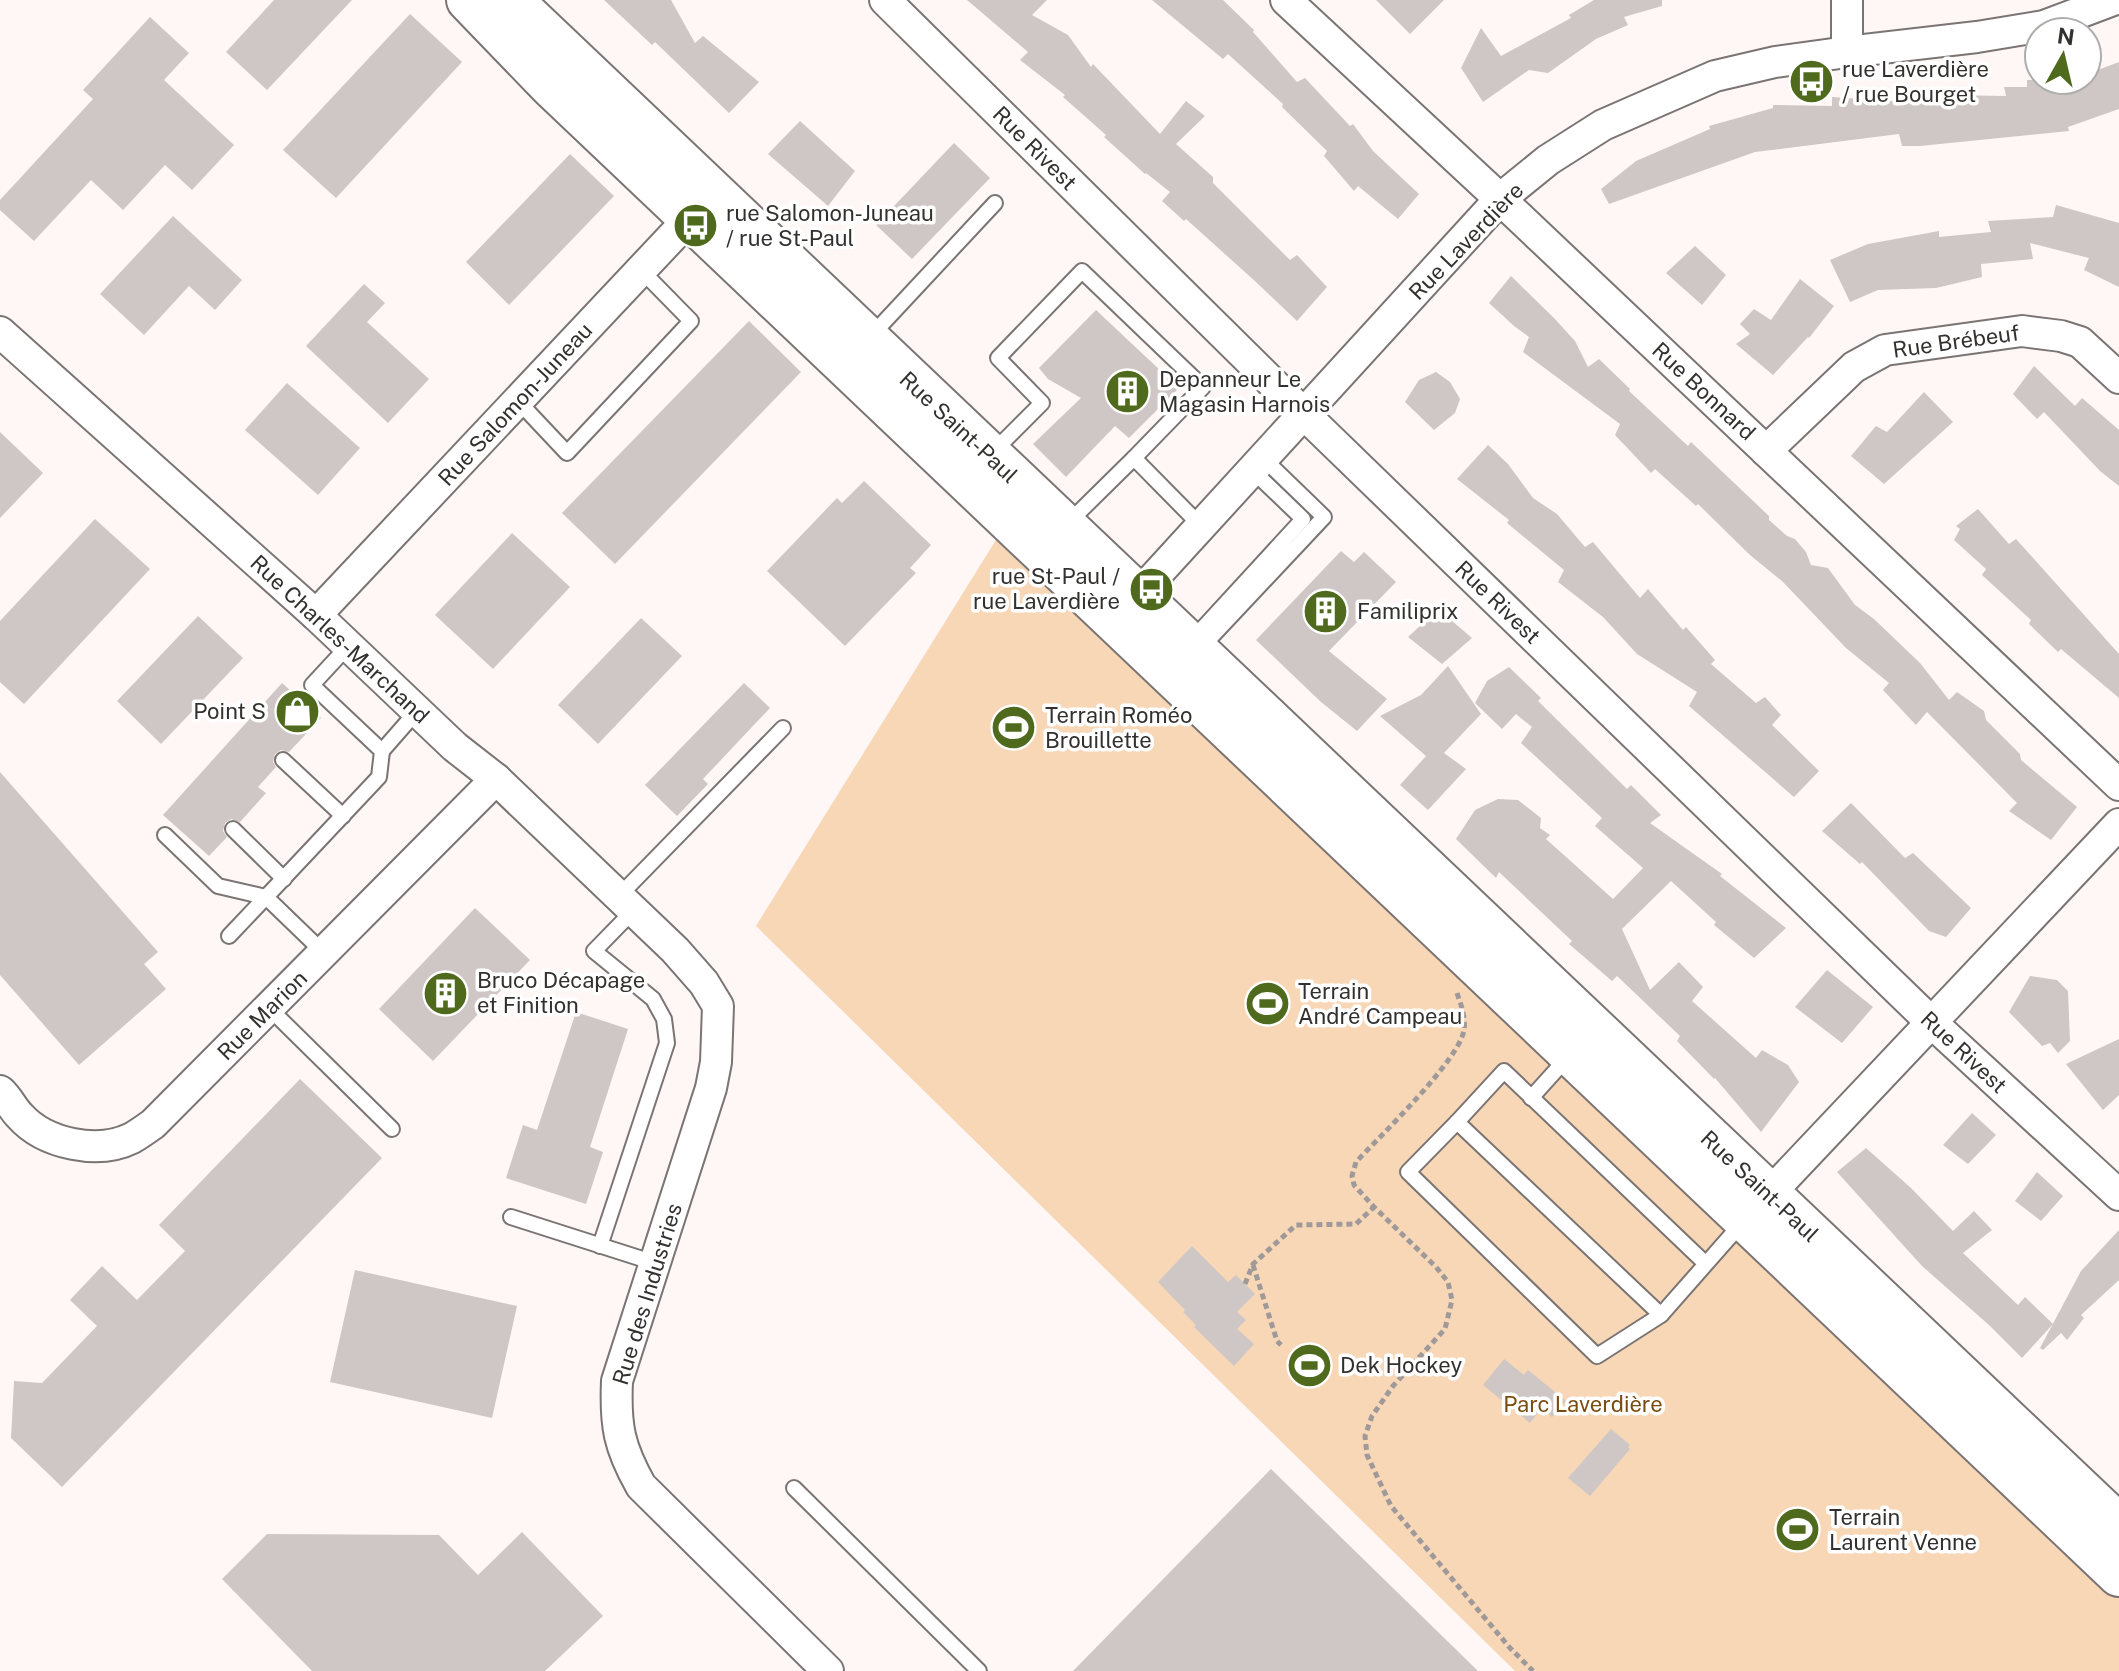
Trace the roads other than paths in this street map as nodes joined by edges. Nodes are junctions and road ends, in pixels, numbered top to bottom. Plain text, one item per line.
1 (468, 0) edge
2 (511, 0) edge
3 (885, 0) edge
4 (1286, 0) edge
5 (1847, 0) edge
6 (2113, 0) edge
7 (1847, 52) junction
8 (559, 70) junction
9 (1500, 199) junction
10 (995, 203) dead end
11 (702, 206) junction
12 (641, 270) junction
13 (0, 332) edge
14 (867, 340) junction
15 (2119, 378) edge
16 (518, 401) junction
17 (1305, 415) junction
18 (1766, 451) junction
19 (973, 456) junction
20 (1134, 458) junction
21 (1258, 465) junction
22 (1065, 526) junction
23 (1202, 527) junction
24 (1126, 609) junction
25 (316, 615) junction
26 (349, 645) junction
27 (1192, 648) junction
28 (417, 711) junction
29 (783, 728) dead end
30 (382, 751) junction
31 (283, 760) dead end
32 (496, 779) junction
33 (2119, 785) edge
34 (1338, 809) junction
35 (343, 816) junction
36 (2119, 824) edge
37 (233, 829) dead end
38 (165, 835) dead end
39 (284, 879) junction
40 (266, 897) junction
41 (626, 903) junction
42 (229, 936) dead end
43 (675, 950) joint
44 (324, 953) junction
45 (269, 1008) junction
46 (1931, 1022) junction
47 (1587, 1054) junction
48 (0, 1091) edge
49 (1531, 1098) junction
50 (1457, 1122) junction
51 (392, 1129) dead end
52 (2119, 1195) edge
53 (1756, 1207) junction
54 (511, 1217) dead end
55 (600, 1246) junction
56 (655, 1263) junction
57 (1706, 1264) junction
58 (1661, 1315) junction
59 (2045, 1480) junction
60 (794, 1488) dead end
61 (2119, 1526) edge
62 (2119, 1575) edge
63 (828, 1671) edge
64 (979, 1671) edge

1 - 8 street, Rue Saint-Paul
2 - 8 street, Rue Saint-Paul
3 - 17 street, Rue Rivest
4 - 9 street, Rue Bonnard
5 - 7 street
6 - 7 street, Rue Laverdière
7 - 9 street, Rue Laverdière
8 - 11 street, Rue Saint-Paul
9 - 17 street, Rue Laverdière
9 - 18 street, Rue Bonnard
10 - 14 lane
11 - 12 street, Rue Salomon-Juneau
11 - 14 street, Rue Saint-Paul
11 - 19 street, Rue Saint-Paul
12 - 16 street, Rue Salomon-Juneau
12 - 16 lane
13 - 25 street, Rue Charles-Marchand
14 - 19 street, Rue Saint-Paul
15 - 18 street, Rue Brébeuf
16 - 25 street, Rue Salomon-Juneau
17 - 21 street, Rue Laverdière
17 - 46 street, Rue Rivest
18 - 33 street, Rue Bonnard
19 - 20 lane
19 - 22 street, Rue Saint-Paul
19 - 24 street, Rue Saint-Paul
20 - 22 lane
20 - 23 lane
21 - 23 street, Rue Laverdière
21 - 27 lane
22 - 24 street, Rue Saint-Paul
23 - 24 street, Rue Laverdière
24 - 27 street, Rue Saint-Paul
24 - 34 street, Rue Saint-Paul
25 - 26 street, Rue Charles-Marchand
26 - 28 street, Rue Charles-Marchand
26 - 30 lane
27 - 34 street, Rue Saint-Paul
28 - 30 lane
28 - 32 street, Rue Charles-Marchand
29 - 41 lane
30 - 35 lane
31 - 35 lane
32 - 41 street, Rue Charles-Marchand
32 - 44 street, Rue Marion
34 - 47 street, Rue Saint-Paul
35 - 39 lane
36 - 46 street
37 - 39 lane
38 - 40 lane
39 - 40 lane
40 - 42 lane
40 - 44 lane
41 - 43 street, Rue Charles-Marchand
41 - 55 lane
43 - 56 street, Rue des Industries
44 - 45 street, Rue Marion
45 - 48 street, Rue Marion
45 - 51 lane
46 - 52 street, Rue Rivest
46 - 53 street
47 - 49 lane
47 - 53 street, Rue Saint-Paul
49 - 50 lane
49 - 57 lane
50 - 58 lane
50 - 58 lane
53 - 57 lane
53 - 59 street, Rue Saint-Paul
54 - 55 lane
55 - 56 lane
56 - 63 street, Rue des Industries
57 - 58 lane
59 - 61 street, Rue Saint-Paul
59 - 62 street, Rue Saint-Paul
60 - 64 lane

